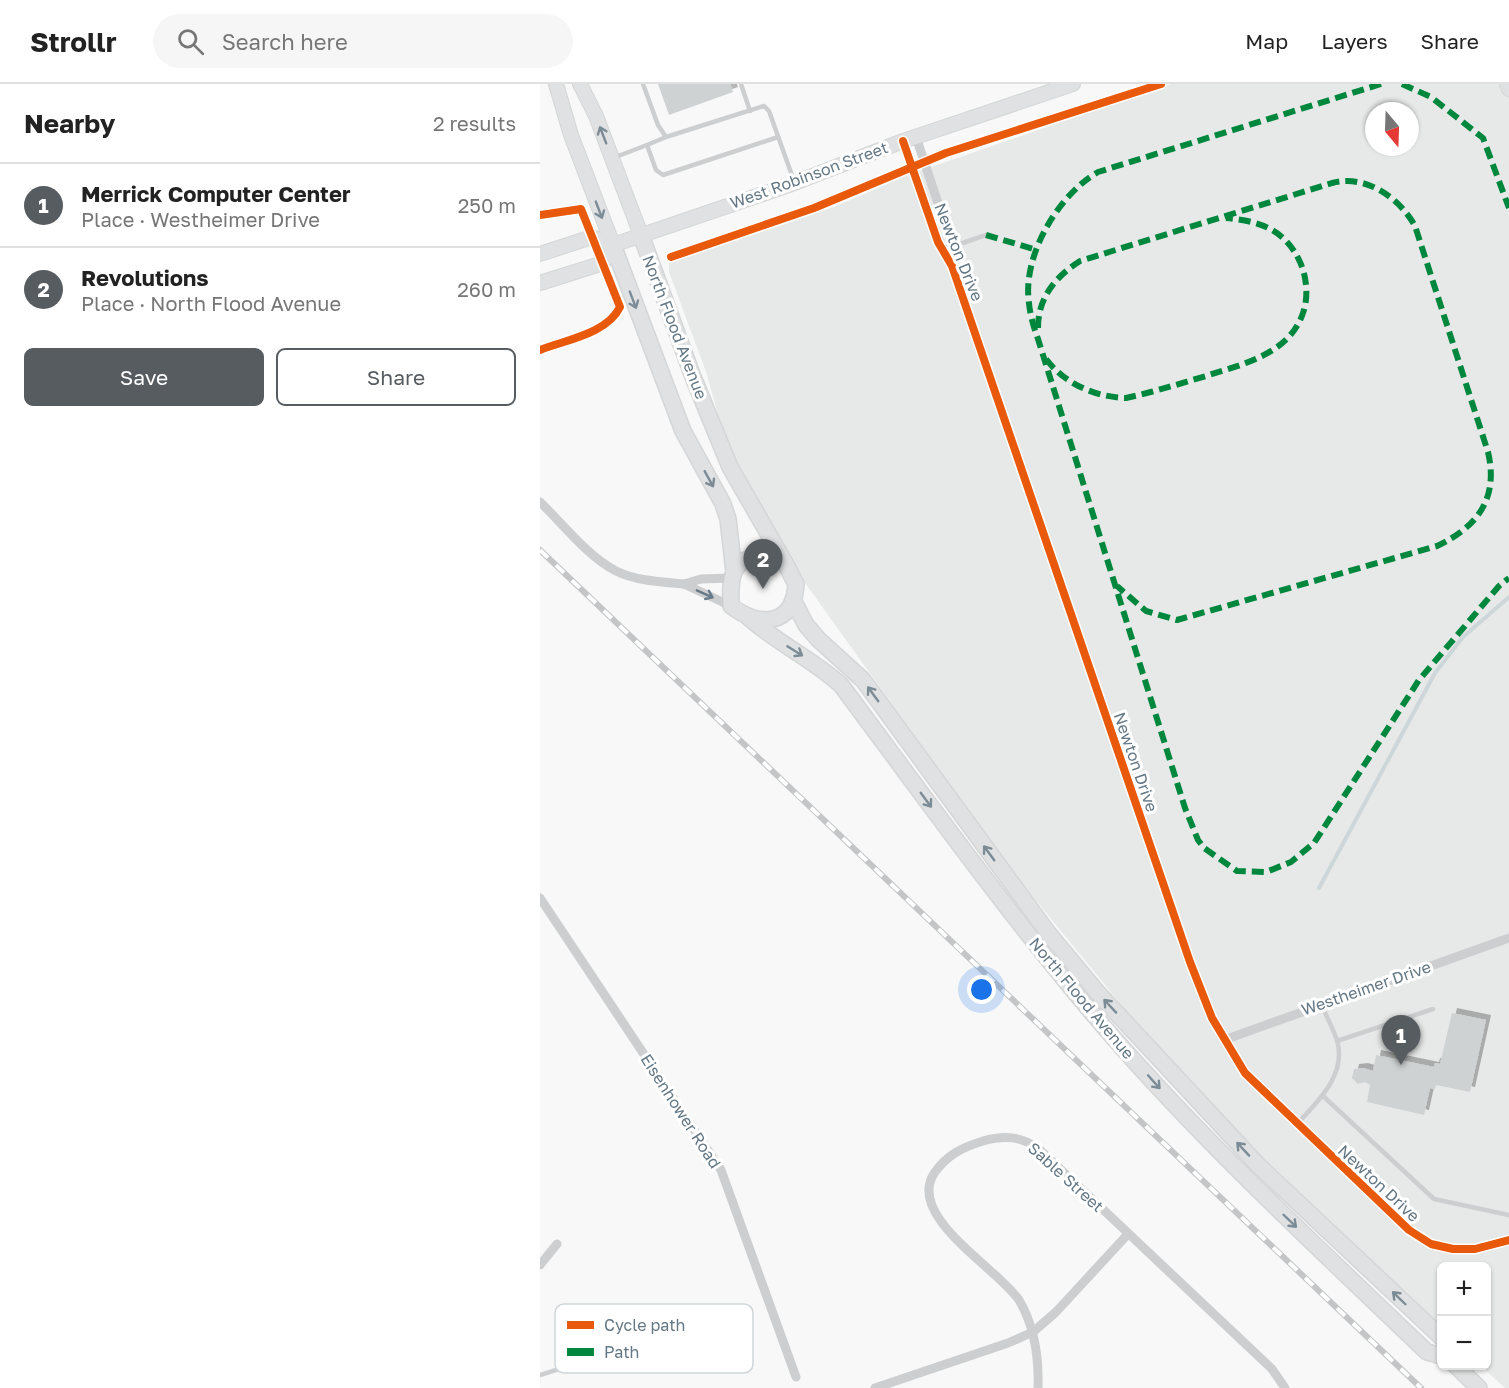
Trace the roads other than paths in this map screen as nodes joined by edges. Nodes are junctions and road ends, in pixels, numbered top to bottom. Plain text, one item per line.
1 (556, 84) edge
2 (579, 84) edge
3 (642, 84) edge
4 (741, 84) edge
5 (1073, 84) edge
6 (1507, 84) edge
7 (1509, 89) edge
8 (750, 111) junction
9 (778, 136) junction
10 (666, 137) junction
11 (909, 139) junction
12 (647, 145) junction
13 (612, 159) junction
14 (795, 183) junction
15 (641, 235) junction
16 (986, 235) dead end
17 (613, 245) junction
18 (947, 248) junction
19 (540, 255) edge
20 (540, 283) edge
21 (540, 502) edge
22 (785, 563) junction
23 (732, 575) junction
24 (684, 584) junction
25 (793, 600) junction
26 (731, 606) junction
27 (748, 617) junction
28 (540, 898) edge
29 (1509, 938) edge
30 (1321, 1004) junction
31 (1433, 1009) dead end
32 (1224, 1040) junction
33 (1337, 1041) junction
34 (1323, 1096) junction
35 (1297, 1124) junction
36 (1509, 1215) edge
37 (1128, 1234) junction
38 (1509, 1240) edge
39 (557, 1244) dead end
40 (540, 1265) edge
41 (1033, 1332) junction
42 (1437, 1333) edge
43 (1437, 1355) edge
44 (555, 1370) edge
45 (1460, 1370) edge
46 (540, 1375) edge
47 (796, 1377) dead end
48 (1470, 1385) edge
49 (875, 1388) edge
50 (1038, 1388) edge
51 (1285, 1388) edge

1 -> 17 main road, North Flood Avenue
13 -> 2 main road, North Flood Avenue
3 - 10 lane
4 - 8 lane
5 - 11 main road, West Robinson Street
6 - 7 main road
8 - 9 lane
8 - 10 lane
9 - 12 lane
9 - 14 lane
10 - 12 lane
11 - 14 main road, West Robinson Street
11 - 18 street, Newton Drive
12 - 13 lane
13 - 15 main road, North Flood Avenue
14 - 15 main road, West Robinson Street
15 - 17 main road, West Robinson Street
15 - 22 main road, North Flood Avenue
16 - 18 lane
17 - 19 main road
17 - 20 main road, West Robinson Street
17 -> 23 main road, North Flood Avenue
18 - 32 street, Newton Drive
21 - 24 street
22 - 23 main road
22 - 25 main road
23 - 24 street
23 - 26 main road
24 -> 26 street
25 - 27 main road
42 -> 25 main road, North Flood Avenue
26 - 27 main road
27 -> 43 main road, North Flood Avenue
28 - 47 street, Eisenhower Road
29 - 30 street, Westheimer Drive
30 - 32 street, Westheimer Drive
30 - 33 lane
31 - 33 lane
32 - 35 street, Newton Drive
33 - 34 lane
34 - 35 lane
34 - 36 lane
35 - 38 street, Newton Drive
37 - 41 street
37 - 41 street, Sable Street
37 - 51 street, Sable Street
39 - 40 street
41 - 49 street
41 - 50 street, Sable Street
44 - 46 lane
45 - 48 main road

